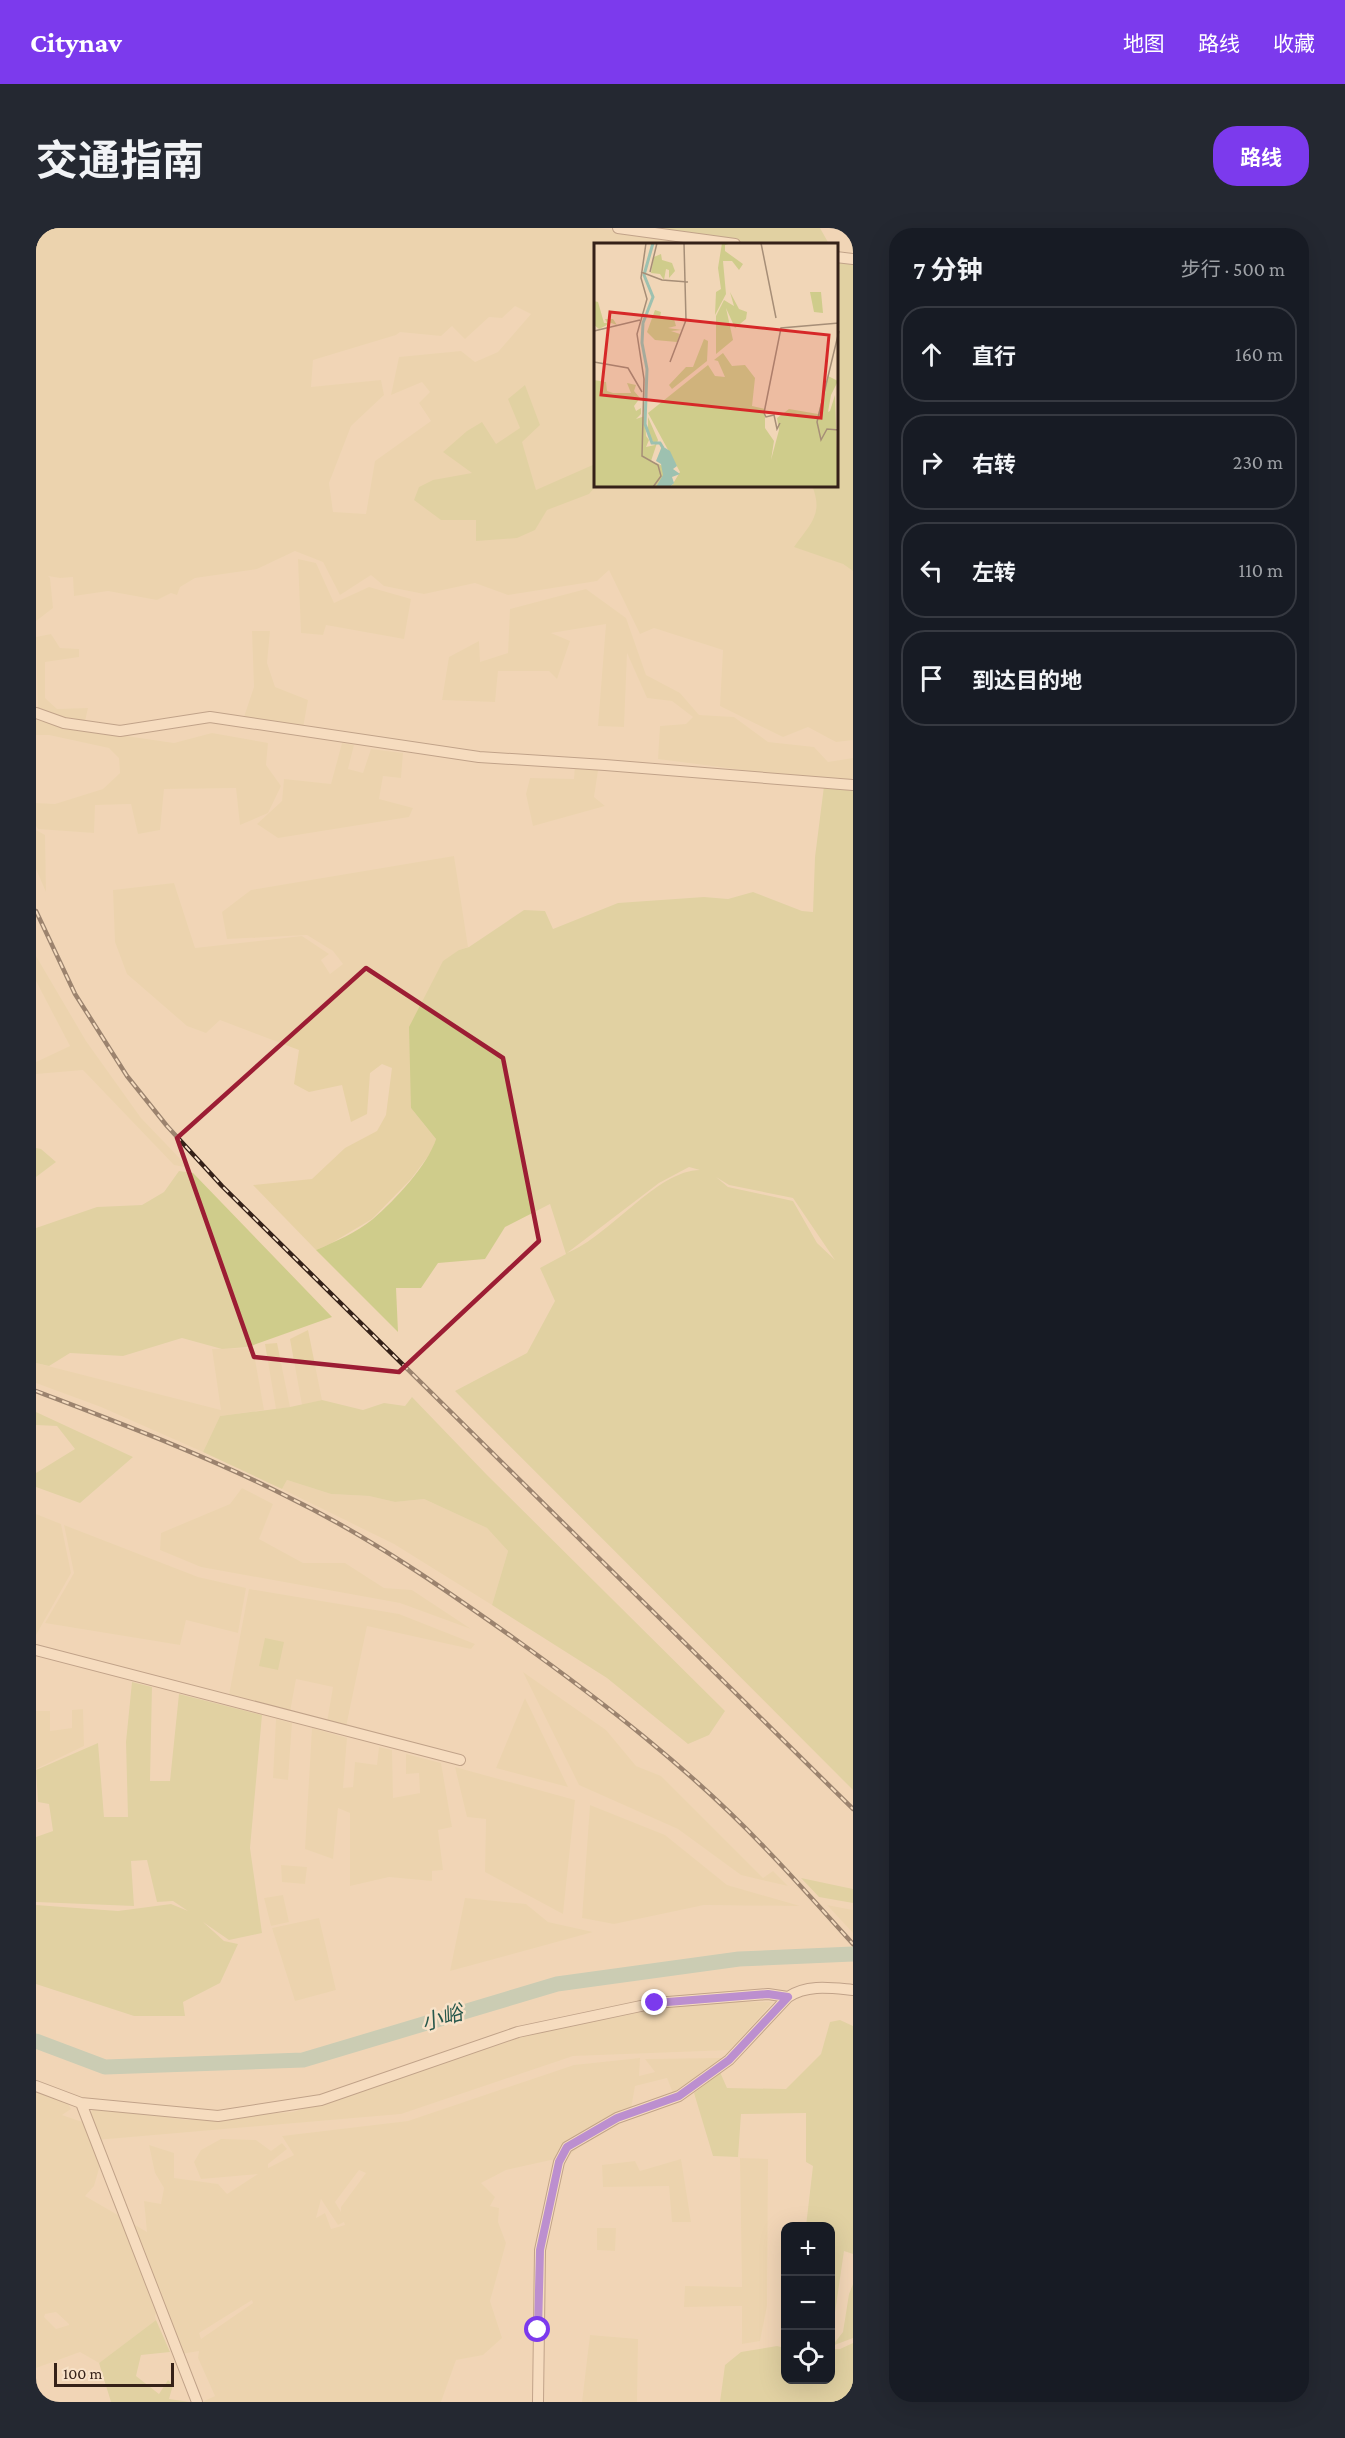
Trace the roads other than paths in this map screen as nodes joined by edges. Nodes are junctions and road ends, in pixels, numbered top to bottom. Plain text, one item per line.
1 (618, 228) edge
2 (728, 243) edge
3 (838, 257) edge
4 (853, 259) edge
5 (36, 713) edge
6 (853, 786) edge
7 (36, 1650) edge
8 (460, 1760) dead end
9 (853, 1990) edge
10 (788, 1997) junction
11 (36, 2086) edge
12 (81, 2103) junction
13 (197, 2402) edge
14 (538, 2402) edge

1 - 2 street
3 - 4 street
5 - 6 street
7 - 8 street
9 - 10 street
10 - 12 street
10 - 14 street
11 - 12 street
12 - 13 street

